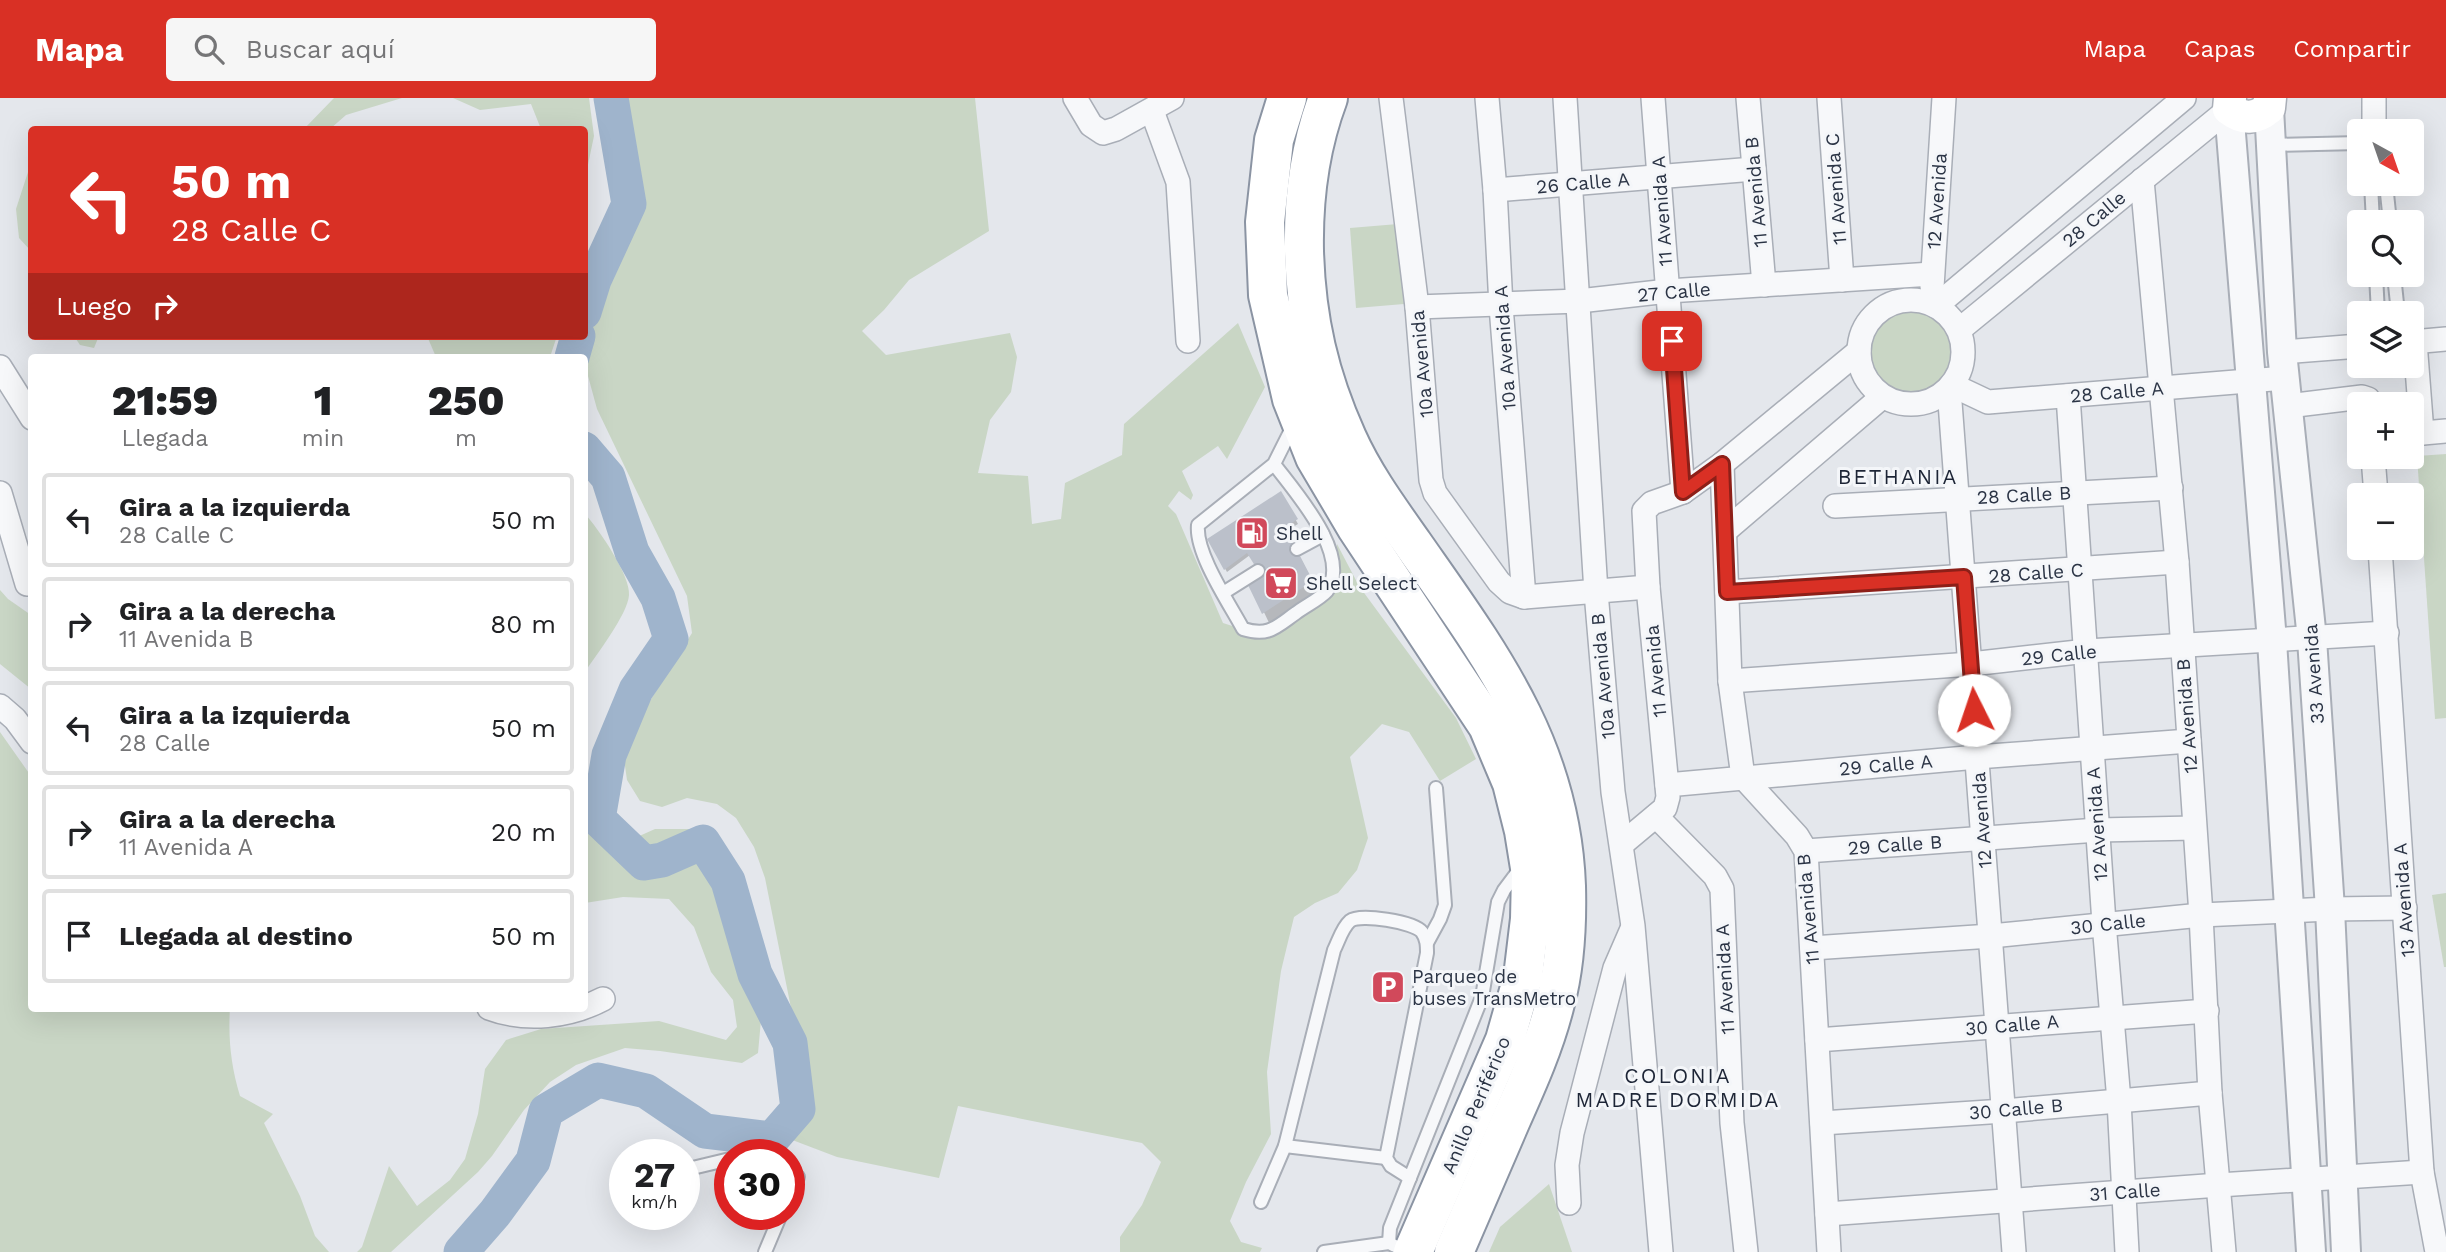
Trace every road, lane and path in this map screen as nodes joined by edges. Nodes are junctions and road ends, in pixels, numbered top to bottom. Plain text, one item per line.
1 (1075, 98) edge
2 (1172, 98) edge
3 (1287, 98) edge
4 (1328, 98) edge
5 (1391, 98) edge
6 (1487, 98) edge
7 (1565, 98) edge
8 (1653, 98) edge
9 (1748, 98) edge
10 (1829, 98) edge
11 (1944, 98) edge
12 (2185, 98) edge
13 (2374, 98) edge
14 (2270, 103) edge
15 (2229, 104) edge
16 (1152, 111) junction
17 (2374, 119) edge
18 (2347, 143) edge
19 (2270, 145) junction
20 (1754, 169) junction
21 (1659, 177) junction
22 (2142, 180) junction
23 (1571, 184) junction
24 (1495, 190) junction
25 (1932, 274) junction
26 (1874, 279) junction
27 (1842, 280) junction
28 (1764, 285) junction
29 (1668, 291) junction
30 (1579, 301) junction
31 (1935, 305) junction
32 (1501, 306) junction
33 (1417, 307) junction
34 (1885, 307) junction
35 (1959, 330) junction
36 (2446, 340) edge
37 (1188, 341) dead end
38 (2424, 341) edge
39 (2347, 349) edge
40 (1858, 351) junction
41 (2283, 365) junction
42 (0, 367) edge
43 (2250, 381) junction
44 (1951, 387) junction
45 (2160, 388) junction
46 (2068, 396) junction
47 (1882, 397) junction
48 (2347, 402) edge
49 (2288, 406) junction
50 (28, 412) edge
51 (1298, 416) junction
52 (2446, 431) edge
53 (2424, 433) edge
54 (1275, 464) junction
55 (1722, 464) junction
56 (2171, 488) junction
57 (1683, 492) junction
58 (2074, 492) junction
59 (0, 494) edge
60 (1958, 499) junction
61 (1835, 506) dead end
62 (1336, 531) junction
63 (1724, 531) junction
64 (1297, 549) dead end
65 (2382, 560) edge
66 (2177, 562) junction
67 (2080, 570) junction
68 (1258, 571) dead end
69 (1964, 577) junction
70 (27, 584) dead end
71 (1648, 587) junction
72 (1596, 592) junction
73 (1727, 592) junction
74 (1223, 593) junction
75 (1524, 597) junction
76 (2387, 633) junction
77 (2312, 639) junction
78 (2272, 641) junction
79 (2182, 645) junction
80 (2087, 651) junction
81 (1970, 664) junction
82 (1730, 681) junction
83 (0, 706) edge
84 (28, 737) edge
85 (2189, 741) junction
86 (2092, 747) junction
87 (1977, 757) junction
88 (1743, 777) junction
89 (1667, 785) junction
90 (1436, 788) dead end
91 (1656, 816) junction
92 (2194, 828) junction
93 (2098, 830) junction
94 (1983, 840) junction
95 (1622, 844) junction
96 (1806, 851) junction
97 (1528, 858) junction
98 (2404, 908) junction
99 (2330, 909) junction
100 (2290, 911) junction
101 (2201, 915) junction
102 (2104, 923) junction
103 (1633, 926) junction
104 (1991, 936) junction
105 (1427, 943) junction
106 (1812, 948) junction
107 (603, 999) dead end
108 (588, 1007) edge
109 (2207, 1011) junction
110 (499, 1012) edge
111 (568, 1012) edge
112 (2112, 1017) junction
113 (1997, 1027) junction
114 (1817, 1040) junction
115 (2210, 1093) junction
116 (2119, 1101) junction
117 (2004, 1111) junction
118 (1822, 1123) junction
119 (1285, 1146) junction
120 (1386, 1158) junction
121 (2422, 1172) junction
122 (1410, 1178) junction
123 (2342, 1178) junction
124 (2307, 1180) junction
125 (2219, 1185) junction
126 (2123, 1192) junction
127 (2010, 1201) junction
128 (1261, 1202) dead end
129 (1569, 1203) dead end
130 (1827, 1213) junction
131 (774, 1230) edge
132 (1404, 1249) edge
133 (765, 1252) edge
134 (1324, 1252) edge
135 (1454, 1252) edge
136 (1661, 1252) edge
137 (1746, 1252) edge
138 (1829, 1252) edge
139 (2014, 1252) edge
140 (2127, 1252) edge
141 (2224, 1252) edge
142 (2311, 1252) edge
143 (2346, 1252) edge
144 (2437, 1252) edge

1 - 16 street
2 - 16 street
3 - 51 highway, Anillo Periférico
4 - 135 highway, Anillo Periférico
5 - 33 street, 10a Avenida
6 - 24 street, 10a Avenida A
7 - 23 street, 10a Avenida B
8 - 21 street, 11 Avenida A
9 - 20 street, 11 Avenida B
10 - 27 street, 11 Avenida C
11 - 25 street, 12 Avenida
12 - 31 street, 28 Calle
13 - 17 street
14 - 15 main road
14 - 19 street, 33 Avenida
15 - 22 street, 28 Calle
15 - 43 street, 33 Avenida
16 - 37 street
18 - 19 lane
19 - 41 street, 33 Avenida
20 - 21 street, 26 Calle A
20 - 28 street, 11 Avenida B
21 - 23 street, 26 Calle A
21 - 29 street, 11 Avenida A
22 - 35 street, 28 Calle
22 - 45 street, 12 Avenida B
23 - 24 street, 26 Calle A
23 - 30 street, 10a Avenida B
24 - 32 street, 10a Avenida A
25 - 26 street, 27 Calle
25 - 31 street, 12 Avenida
26 - 27 street, 27 Calle
26 - 34 street
27 - 28 street, 27 Calle
28 - 29 street, 27 Calle
29 - 30 street, 27 Calle
29 - 57 street, 11 Avenida A
30 - 32 street, 27 Calle
30 - 72 street, 10a Avenida B
31 - 34 street
31 - 35 street
32 - 33 street, 27 Calle
32 - 75 street, 10a Avenida A
33 - 75 street, 10a Avenida
34 - 40 street
35 - 44 street
36 - 38 street
39 - 41 street
40 - 47 street
40 - 55 street
41 - 43 street, 28 Calle A
41 - 49 street, 33 Avenida
42 - 50 street
43 - 45 street, 28 Calle A
43 - 78 street, 33 Avenida
44 - 46 street, 28 Calle A
44 - 47 street
44 - 60 street, 12 Avenida
45 - 46 street, 28 Calle A
45 - 56 street, 12 Avenida B
46 - 58 street, 12 Avenida A
47 - 63 street
48 - 49 street
49 - 77 street, 33 Avenida
51 - 54 lane
51 - 62 highway, Anillo Periférico
52 - 53 street
54 - 62 lane
54 - 74 lane
55 - 57 street
55 - 63 street
56 - 58 street, 28 Calle B
56 - 66 street, 12 Avenida B
57 - 71 street, 11 Avenida
58 - 60 street, 28 Calle B
58 - 67 street, 12 Avenida A
59 - 70 street
60 - 61 street, 28 Calle B
60 - 69 street, 12 Avenida
62 - 64 lane
62 - 74 lane
62 - 97 highway, Anillo Periférico
63 - 73 street
65 - 76 street, 13 Avenida A
66 - 67 street, 28 Calle C
66 - 79 street, 12 Avenida B
67 - 69 street, 28 Calle C
67 - 80 street, 12 Avenida A
68 - 74 lane
69 - 73 street, 28 Calle C
69 - 81 street, 12 Avenida
71 - 72 street
71 - 89 street, 11 Avenida
72 - 75 street
72 - 95 street, 10a Avenida B
73 - 82 street
76 - 77 street, 29 Calle
76 - 98 street, 13 Avenida A
77 - 78 street, 29 Calle
77 - 99 street, 33 Avenida
78 - 79 street, 29 Calle
78 - 100 street, 33 Avenida
79 - 80 street, 29 Calle
79 - 85 street, 12 Avenida B
80 - 81 street, 29 Calle
80 - 86 street, 12 Avenida A
81 - 82 street, 29 Calle
81 - 87 street, 12 Avenida
82 - 88 street
83 - 84 street
85 - 86 street, 29 Calle A
85 - 92 street, 12 Avenida B
86 - 87 street, 29 Calle A
86 - 93 street, 12 Avenida A
87 - 88 street, 29 Calle A
87 - 94 street, 12 Avenida
88 - 89 street, 29 Calle A
88 - 96 street, 11 Avenida B
89 - 91 street, 11 Avenida
90 - 105 lane
91 - 95 street
91 - 137 street, 11 Avenida A
92 - 93 street, 29 Calle B
92 - 101 street, 12 Avenida B
93 - 94 street, 29 Calle B
93 - 102 street, 12 Avenida A
94 - 96 street, 29 Calle B
94 - 104 street, 12 Avenida
95 - 103 street, 10a Avenida B
96 - 106 street, 11 Avenida B
97 - 122 lane
97 - 132 highway, Anillo Periférico
98 - 99 street, 30 Calle
98 - 121 street, 13 Avenida A
99 - 100 street, 30 Calle
99 - 123 street, 33 Avenida
100 - 101 street, 30 Calle
100 - 124 street, 33 Avenida
101 - 102 street, 30 Calle
101 - 109 street, 12 Avenida B
102 - 104 street, 30 Calle
102 - 112 street, 12 Avenida A
103 - 129 street
103 - 136 street, 10a Avenida B
104 - 106 street, 30 Calle
104 - 113 street, 12 Avenida
105 - 119 lane
105 - 120 lane
106 - 114 street, 11 Avenida B
107 - 108 street
109 - 112 street, 30 Calle A
109 - 115 street, 12 Avenida B
110 - 111 street
112 - 113 street, 30 Calle A
112 - 116 street, 12 Avenida A
113 - 114 street, 30 Calle A
113 - 117 street, 12 Avenida
114 - 118 street, 11 Avenida B
115 - 116 street, 30 Calle B
115 - 125 street, 12 Avenida B
116 - 117 street, 30 Calle B
116 - 126 street, 12 Avenida A
117 - 118 street, 30 Calle B
117 - 127 street, 12 Avenida
118 - 130 street, 11 Avenida B
119 - 120 lane
119 - 128 lane
120 - 122 lane
121 - 123 street, 31 Calle
121 - 144 street, 13 Avenida A
122 - 132 lane
123 - 124 street, 31 Calle
123 - 143 street, 33 Avenida
124 - 125 street, 31 Calle
124 - 142 street, 33 Avenida
125 - 126 street, 31 Calle
125 - 141 street, 12 Avenida B
126 - 127 street, 31 Calle
126 - 140 street, 12 Avenida A
127 - 130 street, 31 Calle
127 - 139 street, 12 Avenida
130 - 138 street, 11 Avenida B
131 - 133 lane
132 - 134 lane

